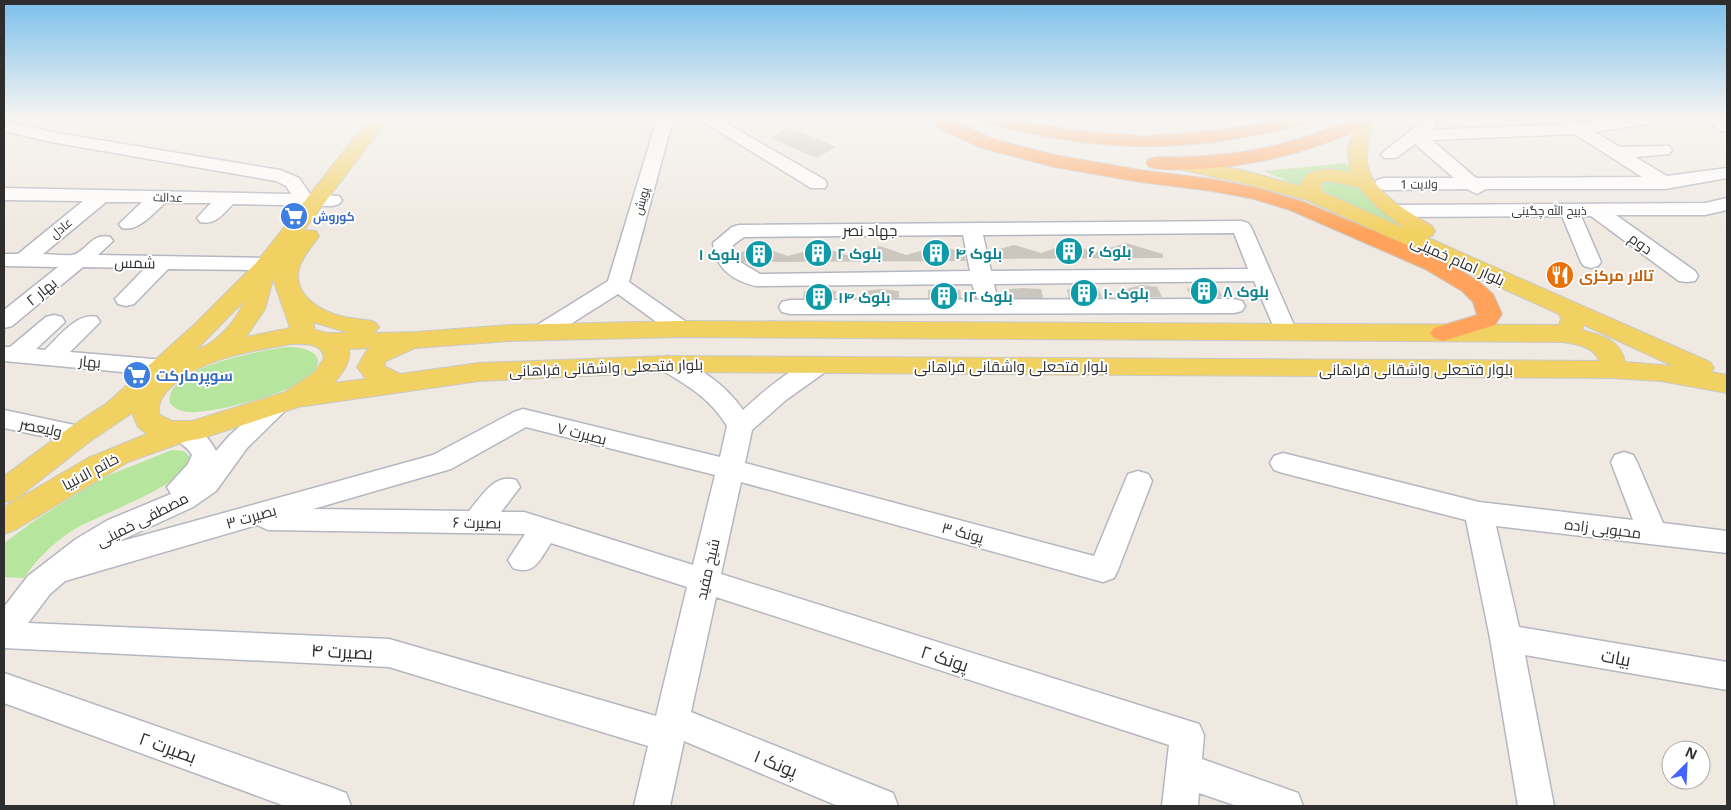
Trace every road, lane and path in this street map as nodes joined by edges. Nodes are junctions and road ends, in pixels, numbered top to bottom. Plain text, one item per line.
1 (167, 157) edge
2 (350, 157) edge
3 (359, 157) edge
4 (654, 157) edge
5 (772, 157) edge
6 (1041, 157) edge
7 (1097, 157) edge
8 (1255, 157) edge
9 (1357, 157) edge
10 (1440, 157) edge
11 (1625, 157) edge
12 (1180, 164) junction
13 (1727, 173) edge
14 (1664, 182) junction
15 (1471, 183) junction
16 (818, 184) dead end
17 (1376, 184) junction
18 (4, 194) edge
19 (72, 195) junction
20 (101, 196) junction
21 (1314, 196) junction
22 (160, 197) junction
23 (200, 197) junction
24 (228, 198) junction
25 (317, 200) junction
26 (1727, 204) edge
27 (1705, 209) junction
28 (1502, 210) junction
29 (1569, 210) junction
30 (1596, 210) junction
31 (1394, 211) junction
32 (49, 213) dead end
33 (181, 216) dead end
34 (208, 218) dead end
35 (129, 224) dead end
36 (1727, 224) edge
37 (972, 229) junction
38 (103, 241) dead end
39 (13, 260) edge
40 (79, 261) junction
41 (163, 262) junction
42 (1591, 262) dead end
43 (267, 264) junction
44 (1262, 275) junction
45 (1687, 276) dead end
46 (982, 278) junction
47 (618, 284) junction
48 (290, 296) junction
49 (126, 299) dead end
50 (1234, 306) dead end
51 (790, 307) dead end
52 (989, 307) junction
53 (1569, 309) junction
54 (4, 321) edge
55 (54, 322) dead end
56 (89, 322) dead end
57 (682, 329) junction
58 (542, 332) junction
59 (1286, 332) junction
60 (509, 333) junction
61 (1443, 333) junction
62 (1563, 334) junction
63 (316, 338) junction
64 (416, 340) junction
65 (10, 354) edge
66 (212, 354) junction
67 (50, 358) junction
68 (668, 364) junction
69 (1727, 364) edge
70 (820, 365) junction
71 (1611, 370) junction
72 (165, 374) junction
73 (1727, 380) edge
74 (397, 383) junction
75 (1727, 384) edge
76 (287, 401) junction
77 (4, 419) edge
78 (740, 426) junction
79 (182, 432) junction
80 (83, 433) junction
81 (118, 455) junction
82 (442, 462) joint
83 (1624, 462) dead end
84 (1283, 463) dead end
85 (730, 469) junction
86 (1138, 481) dead end
87 (506, 487) dead end
88 (4, 492) edge
89 (1479, 513) junction
90 (241, 519) junction
91 (477, 521) junction
92 (4, 522) edge
93 (545, 529) junction
94 (1653, 534) junction
95 (1727, 542) edge
96 (523, 560) dead end
97 (49, 578) junction
98 (704, 580) junction
99 (4, 630) edge
100 (4, 635) edge
101 (1506, 638) junction
102 (1727, 676) edge
103 (4, 688) edge
104 (670, 728) junction
105 (1184, 770) junction
106 (333, 806) edge
107 (652, 806) edge
108 (880, 806) edge
109 (1180, 806) edge
110 (1285, 806) edge
111 (1536, 806) edge

1 - 25 street
2 - 25 main road
3 - 25 main road
4 - 47 street, پویش
5 - 16 street
6 - 61 highway
7 - 12 highway
8 - 12 highway
9 - 17 main road, بلوار امام خمینی
10 - 15 street
11 - 14 street
12 - 21 main road, بلوار امام خمینی
13 - 14 street, ولایت 1
14 - 15 street, ولایت 1
14 - 27 street
15 - 17 street, ولایت 1
15 - 28 street
17 - 21 main road
17 - 31 main road, بلوار امام خمینی
18 - 19 street, عدالت
19 - 20 street, عدالت
19 - 32 street
20 - 22 street, عدالت
20 - 39 street, عادل
21 - 53 main road, بلوار امام خمینی
22 - 23 street, عدالت
22 - 35 street
23 - 24 street, عدالت
23 - 33 street
24 - 25 street, عدالت
24 - 34 street
25 - 43 main road
25 - 48 main road
26 - 27 street, ذبیح الله چگینی
27 - 30 street, ذبیح الله چگینی
27 - 36 street
28 - 29 street, ذبیح الله چگینی
28 - 31 street, ذبیح الله چگینی
29 - 30 street, ذبیح الله چگینی
29 - 42 street
30 - 45 street, دوم
31 - 69 main road, بلوار امام خمینی
37 - 44 street, جهاد نصر
37 - 46 street
37 - 46 street, جهاد نصر
38 - 40 street, بهار ۲
39 - 40 street, شمس
40 - 41 street, شمس
40 - 54 street, بهار ۲
41 - 43 street, شمس
41 - 49 street
43 - 66 main road
43 - 72 main road
44 - 46 street, جهاد نصر
44 - 59 street, جهاد نصر
46 - 52 street
47 - 57 street
47 - 58 street
48 - 60 main road
48 - 63 main road
50 - 52 street
51 - 52 street
53 - 62 main road
53 - 73 main road, بلوار امام خمینی
55 - 65 street
56 - 67 street
57 - 58 main road
57 - 59 main road
58 - 60 main road
59 - 61 main road
60 - 64 main road
61 - 62 main road
62 - 71 main road
63 - 64 main road
63 - 66 main road
63 - 76 main road
64 - 74 main road
65 - 67 street, بهار
66 - 72 main road
67 - 72 street, بهار
68 - 70 main road, بلوار فتحعلی واشقانی فراهانی
68 - 74 main road, بلوار فتحعلی واشقانی فراهانی
68 - 78 street
70 - 71 main road, بلوار فتحعلی واشقانی فراهانی
70 - 78 street
71 - 75 main road, بلوار فتحعلی واشقانی فراهانی
72 - 79 main road
72 - 80 main road, خاتم الانبیا
74 - 76 main road, بلوار فتحعلی واشقانی فراهانی
76 - 79 main road
76 - 97 street, مصطفی خمینی
77 - 80 street, ولیعصر
78 - 85 street, شیخ مفید
79 - 81 main road, خاتم الانبیا
79 - 97 street, مصطفی خمینی
80 - 81 main road
80 - 88 main road, خاتم الانبیا
81 - 92 main road, خاتم الانبیا
82 - 85 street, بصیرت ۷
82 - 90 street, بصیرت ۳
83 - 94 street
84 - 89 street, محبوبی زاده
85 - 86 street, پونک ۳
85 - 98 street, شیخ مفید
87 - 91 street
89 - 94 street, محبوبی زاده
89 - 101 street
90 - 91 street, بصیرت ۶
90 - 97 street, بصیرت ۳
91 - 93 street, بصیرت ۶
93 - 96 street
93 - 98 street, بصیرت ۶
94 - 95 street, محبوبی زاده
97 - 99 street, مصطفی خمینی
98 - 104 street, شیخ مفید
98 - 105 street, پونک ۲
100 - 104 street, بصیرت ۴
101 - 102 street, بیات
101 - 111 street
103 - 106 street, بصیرت ۲
104 - 107 street, شیخ مفید
104 - 108 street, پونک ۱
105 - 109 street
105 - 110 street

